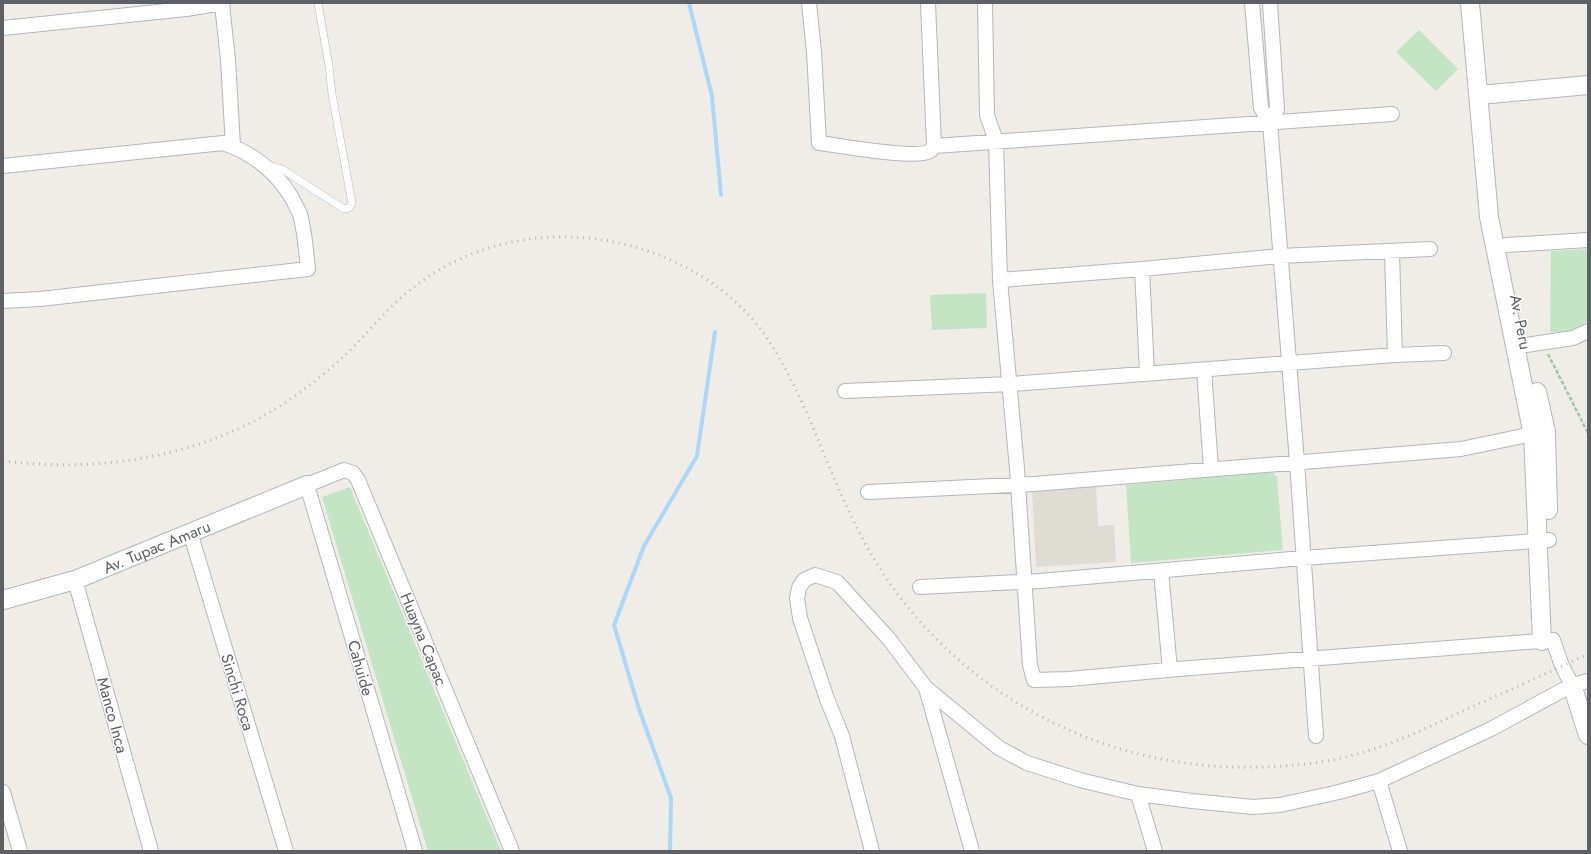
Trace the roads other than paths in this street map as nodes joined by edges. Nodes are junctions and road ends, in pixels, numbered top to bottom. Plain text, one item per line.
1 (222, 3) edge
2 (318, 3) edge
3 (810, 3) edge
4 (928, 3) edge
5 (984, 3) edge
6 (1252, 3) edge
7 (1270, 3) edge
8 (1470, 3) edge
9 (1482, 3) edge
10 (186, 6) edge
11 (3, 28) edge
12 (1588, 85) edge
13 (1588, 96) edge
14 (1485, 100) junction
15 (1392, 114) dead end
16 (1270, 123) junction
17 (996, 140) junction
18 (233, 146) junction
19 (934, 146) junction
20 (262, 163) junction
21 (3, 166) edge
22 (1588, 240) edge
23 (1506, 245) junction
24 (1430, 249) dead end
25 (1392, 252) junction
26 (1280, 256) junction
27 (1142, 269) junction
28 (1000, 280) junction
29 (3, 301) edge
30 (1588, 331) edge
31 (1526, 345) junction
32 (1444, 353) dead end
33 (1395, 355) junction
34 (1288, 364) junction
35 (1204, 370) junction
36 (1147, 374) junction
37 (1011, 384) junction
38 (845, 391) dead end
39 (1540, 433) junction
40 (1297, 462) junction
41 (1211, 469) junction
42 (307, 485) junction
43 (1018, 485) junction
44 (868, 492) dead end
45 (190, 532) junction
46 (1543, 541) junction
47 (1303, 558) junction
48 (1161, 570) junction
49 (76, 580) junction
50 (1024, 582) junction
51 (920, 587) dead end
52 (3, 600) edge
53 (1547, 640) junction
54 (1311, 659) junction
55 (1170, 670) junction
56 (1580, 683) edge
57 (926, 688) junction
58 (1588, 734) edge
59 (1316, 736) dead end
60 (1379, 781) junction
61 (3, 792) edge
62 (1138, 794) junction
63 (20, 851) edge
64 (150, 851) edge
65 (286, 851) edge
66 (415, 851) edge
67 (512, 851) edge
68 (872, 851) edge
69 (972, 851) edge
70 (1156, 851) edge
71 (1400, 851) edge

1 - 10 street
1 - 18 street
2 - 20 lane
3 - 19 street
4 - 19 street
5 - 17 street
6 - 16 street
7 - 16 street
8 - 14 street
9 - 14 street, Av. Peru
10 - 11 street
12 - 14 street
13 - 14 street
14 - 23 street, Av. Peru
14 - 39 street
15 - 16 street
16 - 17 street
16 - 26 street
17 - 19 street
17 - 28 street
18 - 20 street
18 - 21 street
20 - 29 street
22 - 23 street
23 - 31 street, Av. Peru
24 - 25 street
25 - 26 street
25 - 33 street
26 - 27 street
26 - 34 street
27 - 28 street
27 - 36 street
28 - 37 street
30 - 31 street
31 - 39 street, Av. Peru
32 - 33 street
33 - 34 street
34 - 35 street
34 - 40 street
35 - 36 street
35 - 41 street
36 - 37 street
37 - 38 street
37 - 43 street
39 - 40 street
39 - 46 street, Av. Peru
40 - 41 street
40 - 47 street
41 - 43 street
42 - 45 street, Av. Tupac Amaru
42 - 66 street, Cahuide
42 - 67 street, Huayna Capac
43 - 44 street
43 - 50 street
45 - 49 street, Av. Tupac Amaru
45 - 65 street, Sinchi Roca
46 - 47 street
46 - 53 street, Av. Peru
47 - 48 street
47 - 54 street
48 - 50 street
48 - 55 street
49 - 52 street, Av. Tupac Amaru
49 - 64 street, Manco Inca
50 - 51 street
50 - 55 street
53 - 54 street
53 - 56 street
54 - 55 street
54 - 59 street
56 - 58 street
56 - 60 street
57 - 62 street
57 - 68 street
57 - 69 street
60 - 62 street
60 - 71 street
61 - 63 street
62 - 70 street

